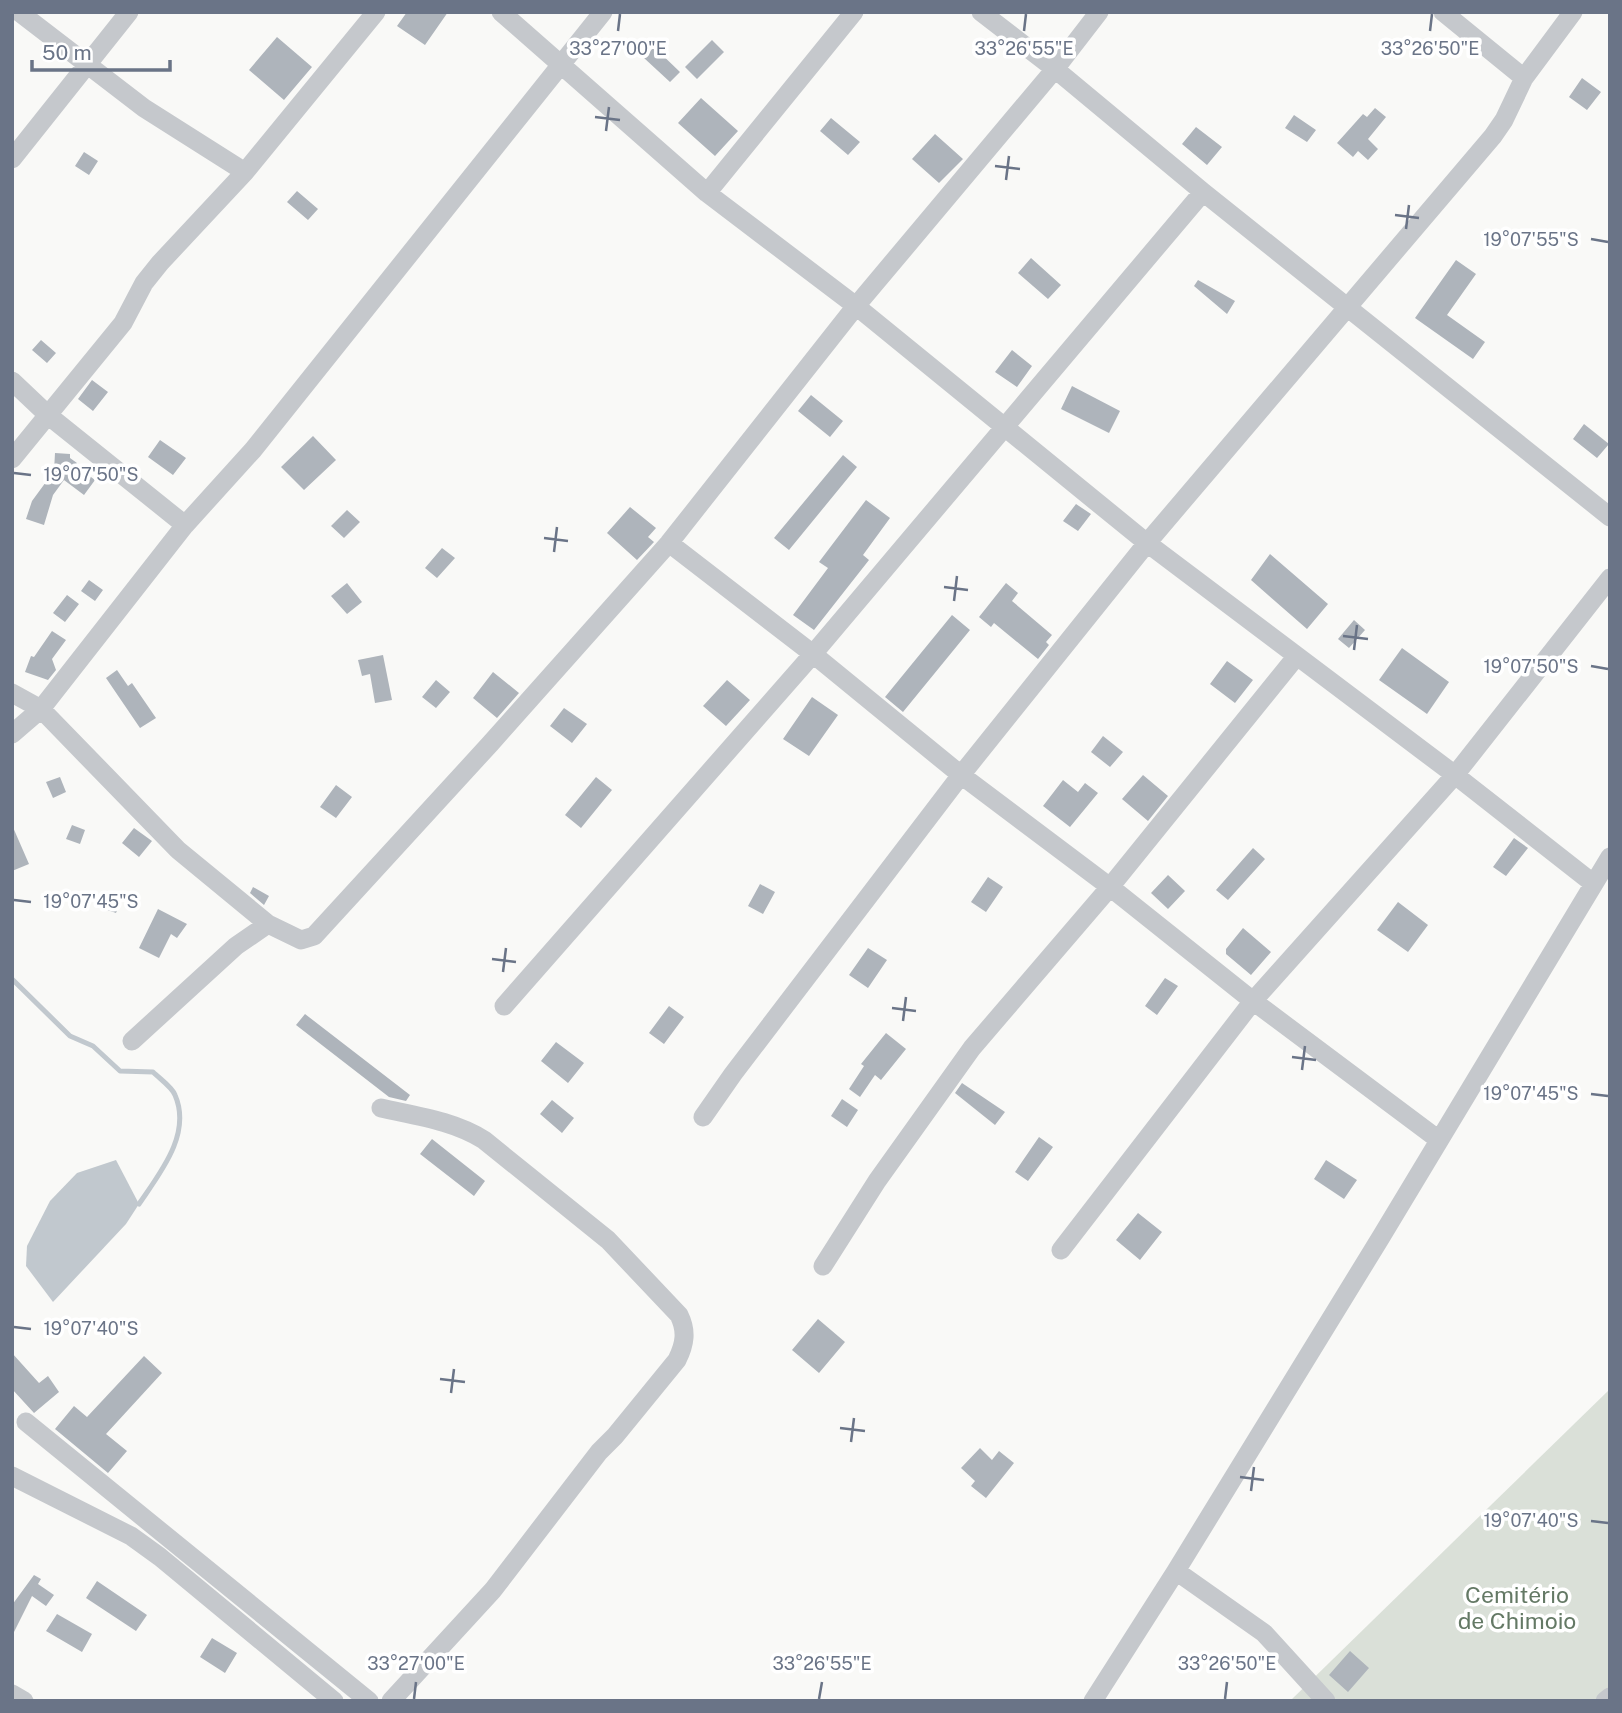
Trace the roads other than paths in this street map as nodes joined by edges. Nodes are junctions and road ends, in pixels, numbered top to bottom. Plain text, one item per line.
1 (19, 12) edge
2 (129, 12) edge
3 (376, 12) edge
4 (501, 12) edge
5 (603, 12) edge
6 (854, 12) edge
7 (981, 12) edge
8 (1100, 12) edge
9 (1443, 12) edge
10 (1573, 12) edge
11 (559, 65) junction
12 (88, 66) junction
13 (1055, 69) junction
14 (1524, 78) junction
15 (12, 159) edge
16 (245, 172) junction
17 (707, 192) junction
18 (1203, 192) junction
19 (856, 306) junction
20 (1347, 308) junction
21 (12, 381) edge
22 (48, 416) junction
23 (1005, 428) junction
24 (12, 459) edge
25 (1610, 517) edge
26 (185, 525) junction
27 (669, 543) junction
28 (1147, 543) junction
29 (1610, 578) edge
30 (813, 654) junction
31 (1296, 657) junction
32 (12, 693) edge
33 (41, 709) junction
34 (12, 734) edge
35 (961, 775) junction
36 (1455, 775) junction
37 (1610, 858) edge
38 (1594, 884) junction
39 (1111, 887) junction
40 (268, 925) junction
41 (1253, 1001) junction
42 (504, 1006) dead end
43 (132, 1041) dead end
44 (381, 1108) dead end
45 (703, 1118) dead end
46 (1439, 1140) junction
47 (1061, 1250) dead end
48 (823, 1266) dead end
49 (26, 1422) dead end
50 (12, 1476) edge
51 (1176, 1571) junction
52 (1111, 1670) junction
53 (12, 1694) edge
54 (1610, 1697) edge
55 (24, 1701) edge
56 (334, 1701) edge
57 (369, 1701) edge
58 (391, 1701) edge
59 (1079, 1701) edge
60 (1093, 1701) edge
61 (1326, 1701) edge
62 (1605, 1701) edge

1 - 12 street
2 - 12 street
3 - 16 street
4 - 11 street
5 - 11 street
6 - 17 street
7 - 13 street
8 - 13 street
9 - 14 street
10 - 14 street
11 - 17 street
11 - 26 street
12 - 15 street
12 - 16 street
13 - 18 street
13 - 19 street
14 - 20 street
16 - 22 street
17 - 19 street
18 - 20 street
18 - 23 street
19 - 23 street
19 - 27 street
20 - 25 street
20 - 28 street
21 - 22 street
22 - 24 street
22 - 26 street
23 - 28 street
23 - 30 street
26 - 33 street
27 - 30 street
27 - 40 street
28 - 31 street
28 - 35 street
29 - 36 street
30 - 35 street
30 - 42 street
31 - 36 street
31 - 39 street
32 - 33 street
33 - 34 street
33 - 40 street
35 - 39 street
35 - 45 street
36 - 38 street
36 - 41 street
37 - 38 street
38 - 46 street
39 - 41 street
39 - 48 street
40 - 43 street
41 - 46 street
41 - 47 street
44 - 58 street
46 - 51 street
49 - 57 street
50 - 56 street
51 - 52 street
51 - 61 street
52 - 59 street
52 - 60 street
53 - 55 street
54 - 62 street

